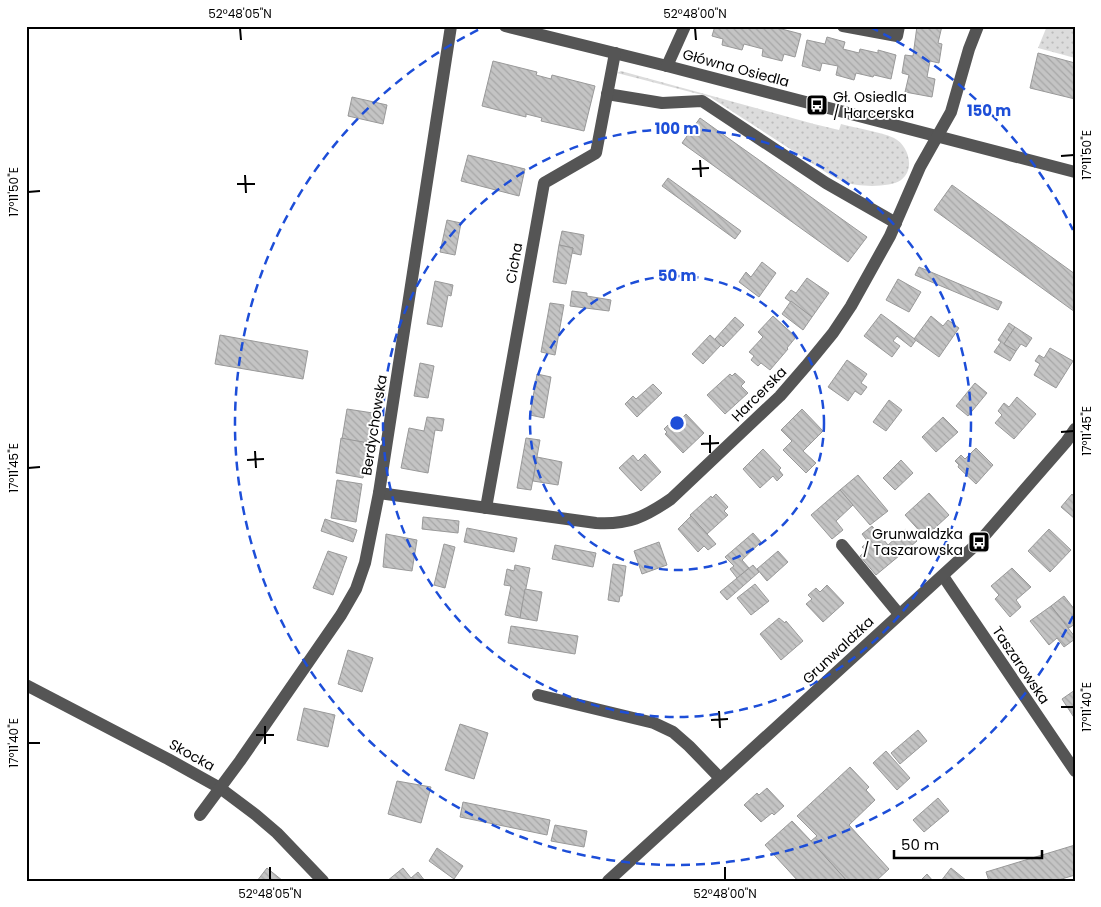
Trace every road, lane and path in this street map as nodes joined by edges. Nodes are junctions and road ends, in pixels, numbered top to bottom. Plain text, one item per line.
1 (451, 26) edge
2 (505, 26) edge
3 (685, 26) edge
4 (843, 26) edge
5 (978, 26) edge
6 (898, 31) edge
7 (615, 53) junction
8 (667, 66) junction
9 (607, 94) junction
10 (936, 137) junction
11 (1075, 172) edge
12 (896, 223) junction
13 (1075, 429) edge
14 (1070, 445) edge
15 (379, 493) junction
16 (486, 508) junction
17 (842, 545) dead end
18 (943, 576) junction
19 (899, 614) junction
20 (26, 685) edge
21 (538, 695) dead end
22 (1075, 771) edge
23 (720, 778) junction
24 (220, 788) junction
25 (200, 815) dead end
26 (323, 881) edge
27 (608, 881) edge

1 - 15 street, Berdychowska
2 - 7 street, Główna Osiedla
3 - 8 street
4 - 6 street
5 - 10 street, Harcerska
7 - 8 street, Główna Osiedla
7 - 9 street, Cicha
8 - 10 street, Główna Osiedla
9 - 12 street
9 - 16 street, Cicha
10 - 11 street, Główna Osiedla
10 - 12 street, Harcerska
12 - 16 street, Harcerska
13 - 14 street, Grunwaldzka
14 - 18 street, Grunwaldzka
15 - 16 street, Harcerska
15 - 24 street, Berdychowska
17 - 19 street
18 - 19 street, Grunwaldzka
18 - 22 street, Taszarowska
19 - 23 street, Grunwaldzka
20 - 24 street, Skocka
21 - 23 street
23 - 27 street, Grunwaldzka
24 - 25 street, Berdychowska
24 - 26 street, Skocka

